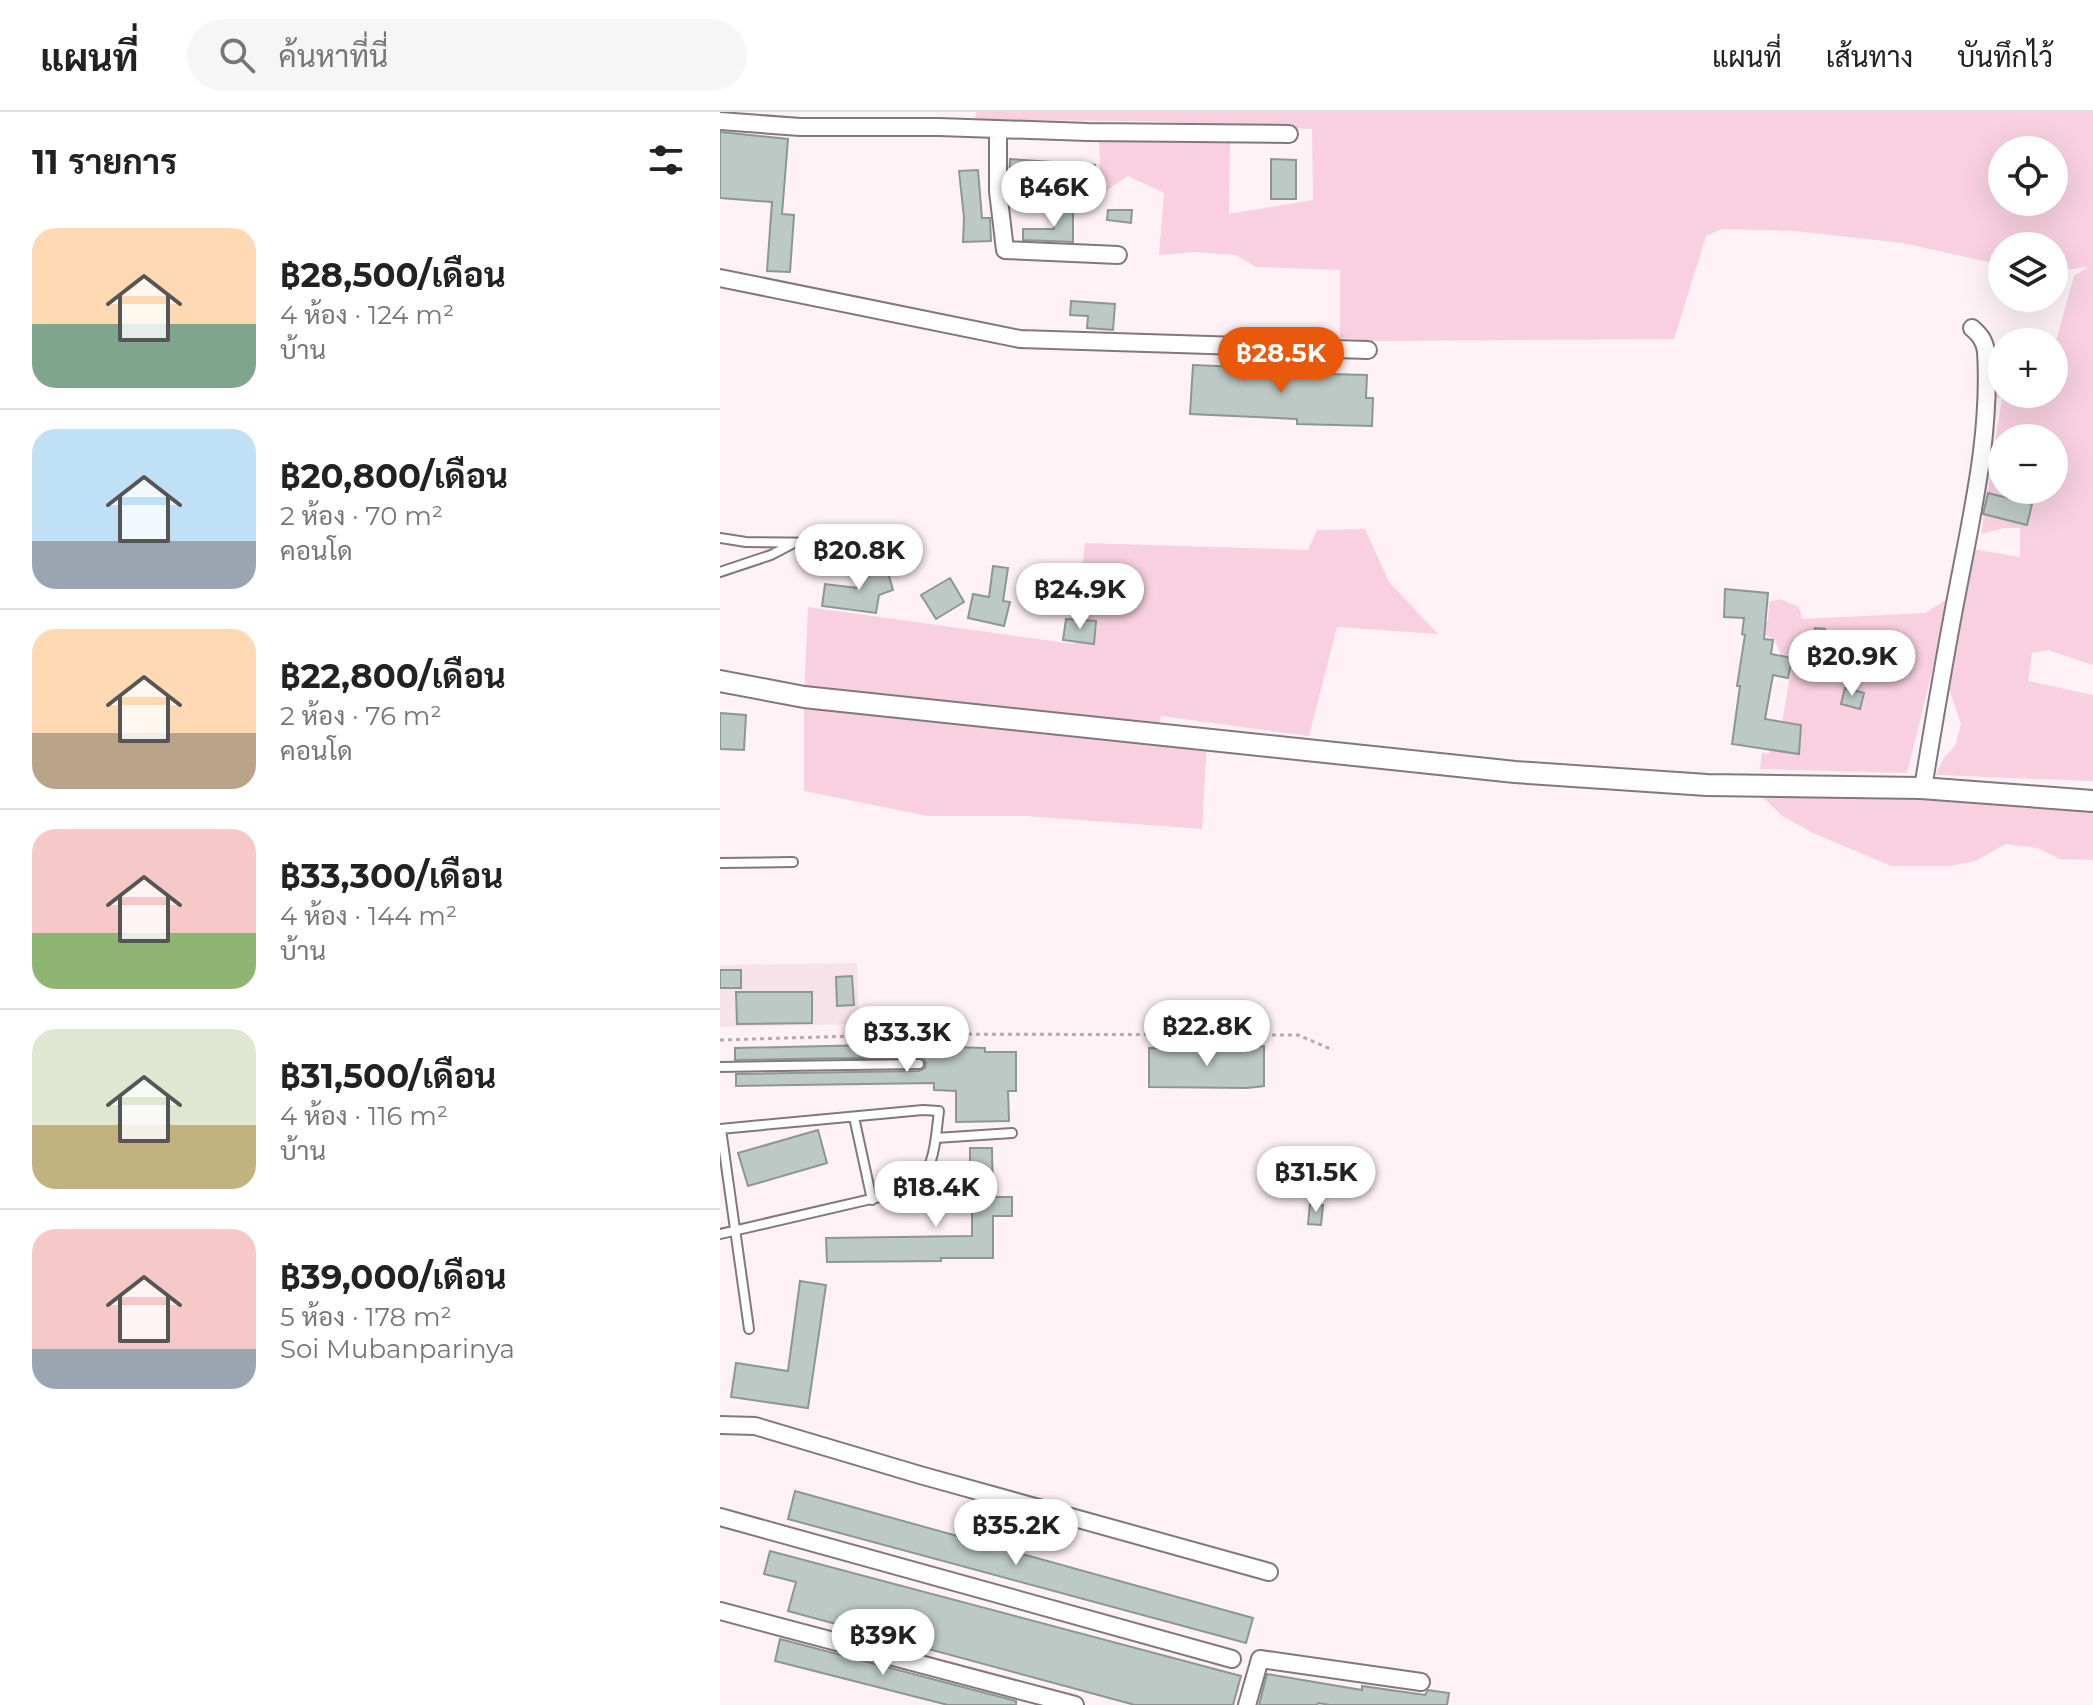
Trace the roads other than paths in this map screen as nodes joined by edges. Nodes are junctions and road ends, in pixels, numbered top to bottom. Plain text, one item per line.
1 (720, 121) edge
2 (998, 129) junction
3 (1289, 134) dead end
4 (1118, 255) dead end
5 (720, 278) edge
6 (1972, 328) dead end
7 (1368, 350) dead end
8 (720, 538) edge
9 (795, 542) junction
10 (839, 543) dead end
11 (720, 572) edge
12 (720, 681) edge
13 (1923, 788) junction
14 (2093, 801) edge
15 (793, 862) dead end
16 (720, 863) edge
17 (919, 1064) dead end
18 (720, 1067) edge
19 (854, 1117) junction
20 (720, 1129) edge
21 (1012, 1133) dead end
22 (936, 1138) junction
23 (872, 1200) junction
24 (735, 1230) junction
25 (720, 1234) edge
26 (749, 1329) dead end
27 (720, 1425) edge
28 (720, 1517) edge
29 (1269, 1572) dead end
30 (720, 1611) edge
31 (1232, 1659) dead end
32 (1421, 1682) dead end
33 (1075, 1705) edge
34 (1247, 1705) edge

1 - 2 street
2 - 3 street
2 - 4 street
5 - 7 street
6 - 13 street
8 - 9 lane
9 - 10 lane
9 - 11 lane
12 - 13 street
13 - 14 street
15 - 16 lane
17 - 18 lane
19 - 20 lane
19 - 22 lane
19 - 23 lane
20 - 24 lane
21 - 22 lane
22 - 23 lane
23 - 24 lane
24 - 25 lane
24 - 26 lane
27 - 29 street
28 - 31 street
30 - 33 street
32 - 34 street

